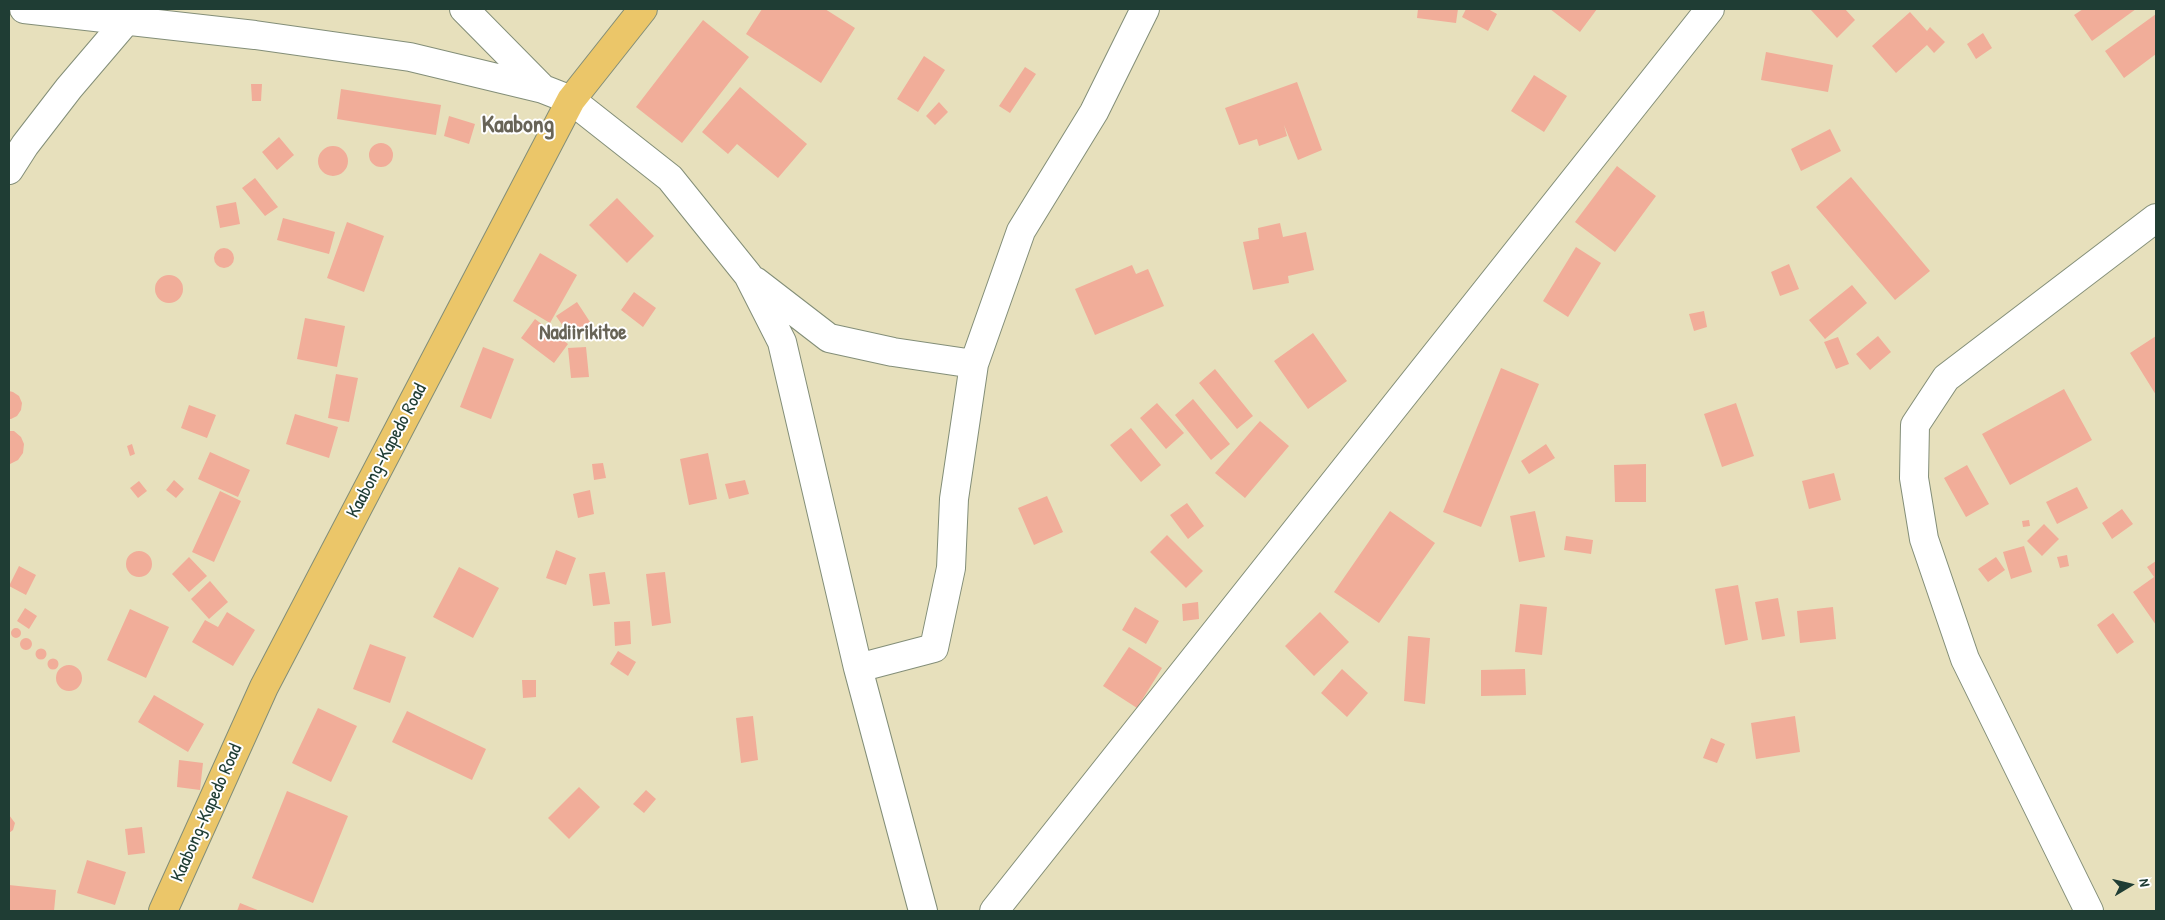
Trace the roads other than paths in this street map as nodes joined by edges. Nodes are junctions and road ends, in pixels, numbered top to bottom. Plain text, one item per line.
1 (24, 9) edge
2 (464, 9) edge
3 (644, 9) edge
4 (1145, 9) edge
5 (1710, 9) edge
6 (127, 20) junction
7 (543, 89) junction
8 (570, 100) junction
9 (9, 170) edge
10 (2156, 218) edge
11 (748, 275) junction
12 (974, 364) junction
13 (858, 668) junction
14 (162, 911) edge
15 (923, 911) edge
16 (994, 911) edge
17 (2089, 911) edge

1 - 6 street
2 - 7 street
3 - 8 main road, Kaabong-Kapedo Road
4 - 12 street
5 - 16 street
6 - 7 street
6 - 9 street
7 - 8 street
8 - 11 street
8 - 14 main road, Kaabong-Kapedo Road
10 - 17 street
11 - 12 street
11 - 13 street
12 - 13 street
13 - 15 street

